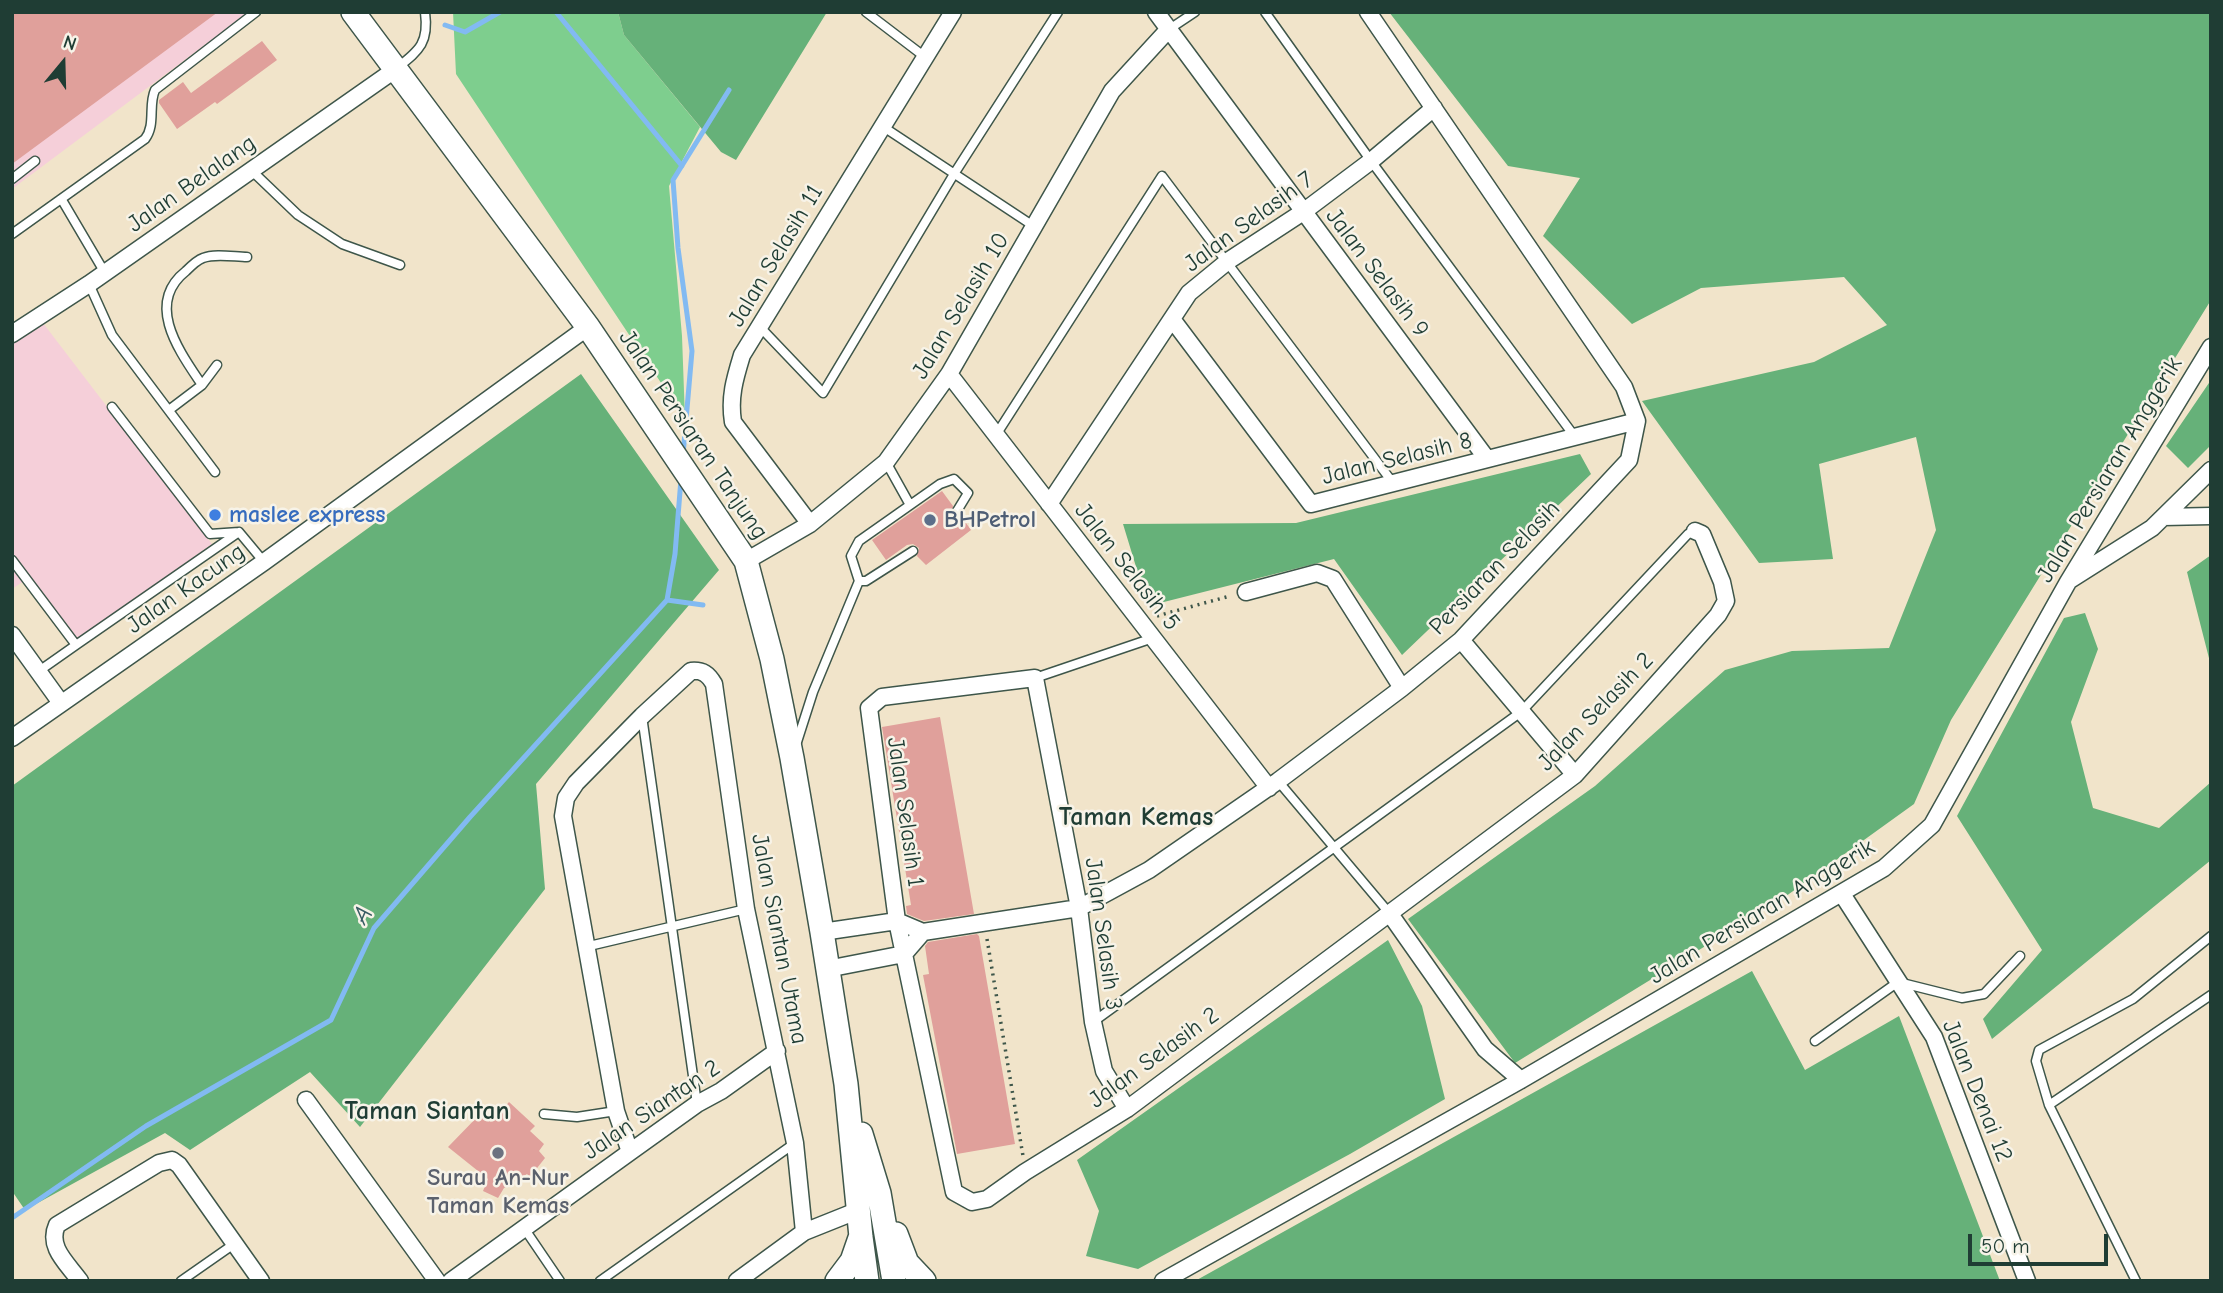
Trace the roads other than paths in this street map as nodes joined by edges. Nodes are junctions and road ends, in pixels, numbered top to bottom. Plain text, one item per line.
1 (257, 12) edge
2 (353, 12) edge
3 (425, 12) edge
4 (866, 12) edge
5 (953, 12) edge
6 (1058, 12) edge
7 (1156, 12) edge
8 (1195, 12) edge
9 (1265, 12) edge
10 (1368, 12) edge
11 (1168, 30) junction
12 (925, 57) junction
13 (396, 69) junction
14 (1434, 108) junction
15 (882, 126) junction
16 (35, 161) dead end
17 (1371, 161) junction
18 (251, 170) junction
19 (954, 174) junction
20 (12, 179) edge
21 (62, 200) junction
22 (1303, 212) junction
23 (1035, 227) junction
24 (12, 234) edge
25 (247, 257) dead end
26 (1227, 261) junction
27 (400, 265) dead end
28 (105, 273) junction
29 (89, 284) junction
30 (1172, 319) junction
31 (589, 327) junction
32 (760, 327) junction
33 (12, 334) edge
34 (2211, 347) edge
35 (217, 365) dead end
36 (949, 374) junction
37 (202, 386) junction
38 (112, 407) dead end
39 (169, 410) junction
40 (1637, 421) junction
41 (996, 435) junction
42 (1575, 437) junction
43 (1487, 459) junction
44 (886, 462) junction
45 (2211, 470) edge
46 (215, 472) dead end
47 (1394, 483) junction
48 (1049, 504) junction
49 (911, 505) junction
50 (957, 511) dead end
51 (2211, 516) edge
52 (2163, 517) junction
53 (810, 524) junction
54 (1695, 531) joint
55 (239, 532) junction
56 (913, 551) dead end
57 (12, 560) edge
58 (746, 561) junction
59 (264, 562) junction
60 (859, 581) junction
61 (2068, 582) junction
62 (1246, 592) road end
63 (12, 635) edge
64 (1153, 638) junction
65 (1461, 639) junction
66 (76, 645) junction
67 (39, 671) junction
68 (1035, 678) junction
69 (1402, 688) junction
70 (61, 703) junction
71 (1521, 712) junction
72 (642, 716) junction
73 (12, 738) edge
74 (792, 758) junction
75 (1574, 775) junction
76 (1274, 785) junction
77 (1335, 846) junction
78 (1842, 894) junction
79 (1079, 908) junction
80 (746, 909) junction
81 (1390, 914) junction
82 (897, 921) junction
83 (673, 927) junction
84 (822, 932) junction
85 (923, 932) junction
86 (2211, 936) edge
87 (585, 947) junction
88 (904, 954) junction
89 (2020, 956) dead end
90 (827, 969) junction
91 (1898, 982) junction
92 (2211, 995) edge
93 (1093, 1022) junction
94 (1815, 1041) dead end
95 (776, 1051) junction
96 (1521, 1080) junction
97 (846, 1084) junction
98 (306, 1100) dead end
99 (697, 1104) junction
100 (2049, 1105) junction
101 (1127, 1109) junction
102 (616, 1111) junction
103 (544, 1114) dead end
104 (795, 1143) junction
105 (630, 1152) junction
106 (879, 1193) junction
107 (972, 1202) joint
108 (859, 1210) junction
109 (524, 1227) junction
110 (804, 1232) junction
111 (860, 1237) junction
112 (234, 1244) junction
113 (80, 1281) edge
114 (181, 1281) edge
115 (261, 1281) edge
116 (437, 1281) edge
117 (451, 1281) edge
118 (560, 1281) edge
119 (600, 1281) edge
120 (737, 1281) edge
121 (837, 1281) edge
122 (867, 1281) edge
123 (894, 1281) edge
124 (924, 1281) edge
125 (1163, 1281) edge
126 (2027, 1281) edge
127 (2136, 1281) edge

1 - 21 lane
2 - 13 main road, Jalan Persiaran Tanjung
3 - 13 lane
4 - 12 lane
5 - 12 street, Jalan Selasih 11
6 - 19 lane
7 - 11 street, Jalan Selasih 9
8 - 11 lane
9 - 17 lane
10 - 14 street
11 - 22 street, Jalan Selasih 9
11 - 23 street, Jalan Selasih 10
12 - 15 street, Jalan Selasih 11
13 - 18 street, Jalan Belalang
13 - 31 main road, Jalan Persiaran Tanjung
14 - 17 street, Jalan Selasih 7
14 - 40 street
15 - 19 lane
15 - 32 street, Jalan Selasih 11
16 - 20 lane
17 - 22 street, Jalan Selasih 7
17 - 42 lane
18 - 27 lane
18 - 28 street, Jalan Belalang
19 - 23 lane
19 - 32 lane
21 - 24 lane
21 - 28 lane
22 - 26 street, Jalan Selasih 7
22 - 43 street, Jalan Selasih 9
23 - 36 street, Jalan Selasih 10
25 - 37 lane
26 - 30 street, Jalan Selasih 7
26 - 41 lane
26 - 47 lane
28 - 29 street, Jalan Belalang
29 - 33 street, Jalan Belalang
29 - 39 lane
30 - 47 street, Jalan Selasih 8
30 - 48 street, Jalan Selasih 7
31 - 58 main road, Jalan Persiaran Tanjung
31 - 59 street, Jalan Kacung
32 - 53 street, Jalan Selasih 11
34 - 61 street, Jalan Persiaran Anggerik
35 - 37 lane
36 - 41 street, Jalan Selasih 5
36 - 44 street, Jalan Selasih 10
37 - 39 lane
38 - 55 lane
39 - 46 lane
40 - 42 street, Jalan Selasih 8
40 - 65 street, Persiaran Selasih
41 - 48 street, Jalan Selasih 5
42 - 43 street, Jalan Selasih 8
43 - 47 street, Jalan Selasih 8
44 - 49 lane
44 - 53 street, Jalan Selasih 10
45 - 52 street
48 - 64 street, Jalan Selasih 5
49 - 50 lane
49 - 60 lane
51 - 52 street
52 - 61 street
53 - 58 street, Jalan Selasih 10
54 - 71 lane
54 - 75 street, Jalan Selasih 2
55 - 59 lane
55 - 66 lane
56 - 60 lane
57 - 66 lane
58 - 74 main road, Jalan Persiaran Tanjung
59 - 70 street, Jalan Kacung
60 - 74 lane
61 - 78 street, Jalan Persiaran Anggerik
62 - 69 street
63 - 67 street
64 - 68 lane, Jalan Selasih 1
64 - 76 street, Jalan Selasih 5
65 - 69 street, Persiaran Selasih
65 - 71 street
66 - 67 lane
67 - 70 street
68 - 79 street, Jalan Selasih 3
68 - 82 street, Jalan Selasih 1
69 - 76 street, Persiaran Selasih
70 - 73 street, Jalan Kacung
71 - 75 street
71 - 77 lane
72 - 80 street, Jalan Siantan Utama
72 - 83 lane
72 - 87 street
74 - 84 main road, Jalan Persiaran Tanjung
75 - 81 street, Jalan Selasih 2
76 - 77 lane
76 - 79 street, Persiaran Selasih
77 - 81 lane
77 - 93 lane
78 - 91 street, Jalan Denai 12
78 - 96 street, Jalan Persiaran Anggerik
79 - 85 street, Persiaran Selasih
79 - 93 street, Jalan Selasih 3
80 - 83 lane
80 - 95 street, Jalan Siantan Utama
81 - 96 street
81 - 101 street, Jalan Selasih 2
82 - 84 street
82 - 85 street
82 - 88 street, Jalan Selasih 1
83 - 87 lane
83 - 99 lane
84 - 90 main road, Jalan Persiaran Tanjung
85 - 88 street
86 - 100 lane
87 - 102 street
88 - 90 street
88 - 107 street, Jalan Selasih 1
89 - 91 lane
90 - 97 main road, Jalan Persiaran Tanjung
91 - 94 lane
91 - 126 street, Jalan Denai 12
92 - 100 lane
93 - 101 street, Jalan Selasih 3
95 - 99 street, Jalan Siantan 2
95 - 104 street, Jalan Siantan Utama
96 - 125 street, Jalan Persiaran Anggerik
97 - 106 main road, Jalan Persiaran Tanjung
97 - 108 main road, Jalan Persiaran Tanjung
98 - 116 street
99 - 105 street, Jalan Siantan 2
100 - 127 lane
101 - 107 street, Jalan Selasih 2
102 - 103 lane
102 - 105 street
104 - 110 street, Jalan Siantan Utama
104 - 119 lane
105 - 109 street, Jalan Siantan 2
106 - 123 main road, Jalan Persiaran Tanjung
106 - 124 main road
108 - 110 street
108 - 111 main road, Jalan Persiaran Tanjung
109 - 117 street, Jalan Siantan 2
109 - 118 lane
110 - 120 street
111 - 121 main road
111 - 122 main road, Jalan Persiaran Tanjung
112 - 113 street
112 - 114 lane
112 - 115 street

